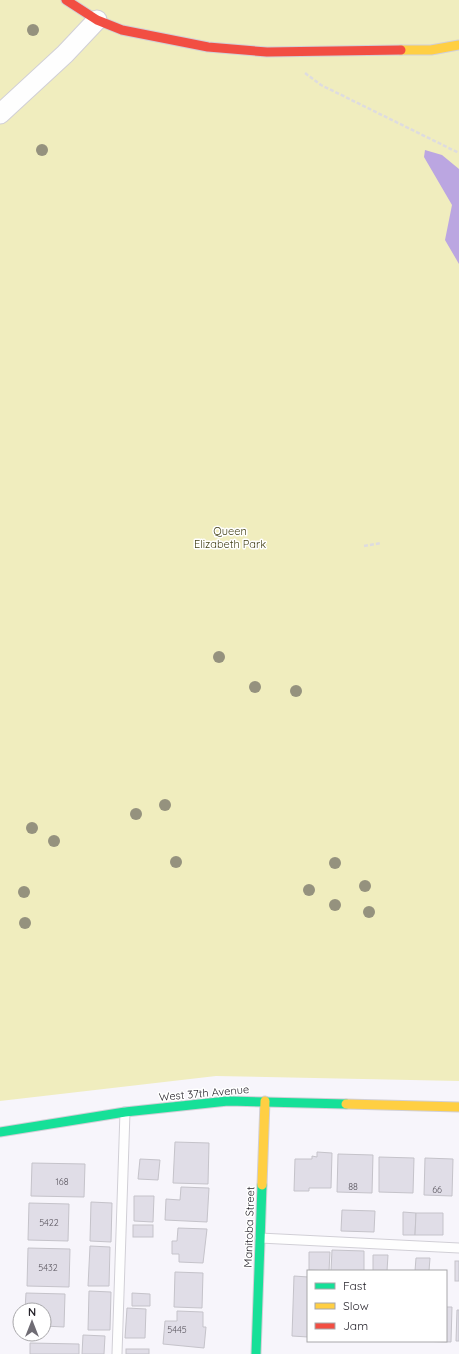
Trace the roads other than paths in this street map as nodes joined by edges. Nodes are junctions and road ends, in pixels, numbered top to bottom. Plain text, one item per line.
1 (66, 0) edge
2 (97, 20) junction
3 (459, 45) edge
4 (0, 114) edge
5 (265, 1101) junction
6 (459, 1107) edge
7 (125, 1112) junction
8 (0, 1132) edge
9 (260, 1238) junction
10 (459, 1248) edge
11 (116, 1354) edge
12 (256, 1354) edge

1 - 2 street
2 - 3 street
2 - 4 street
5 - 6 street, West 37th Avenue
5 - 7 street, West 37th Avenue
5 - 9 street, Manitoba Street
7 - 8 street, West 37th Avenue
7 - 11 lane
9 - 10 lane
9 - 12 street, Manitoba Street

